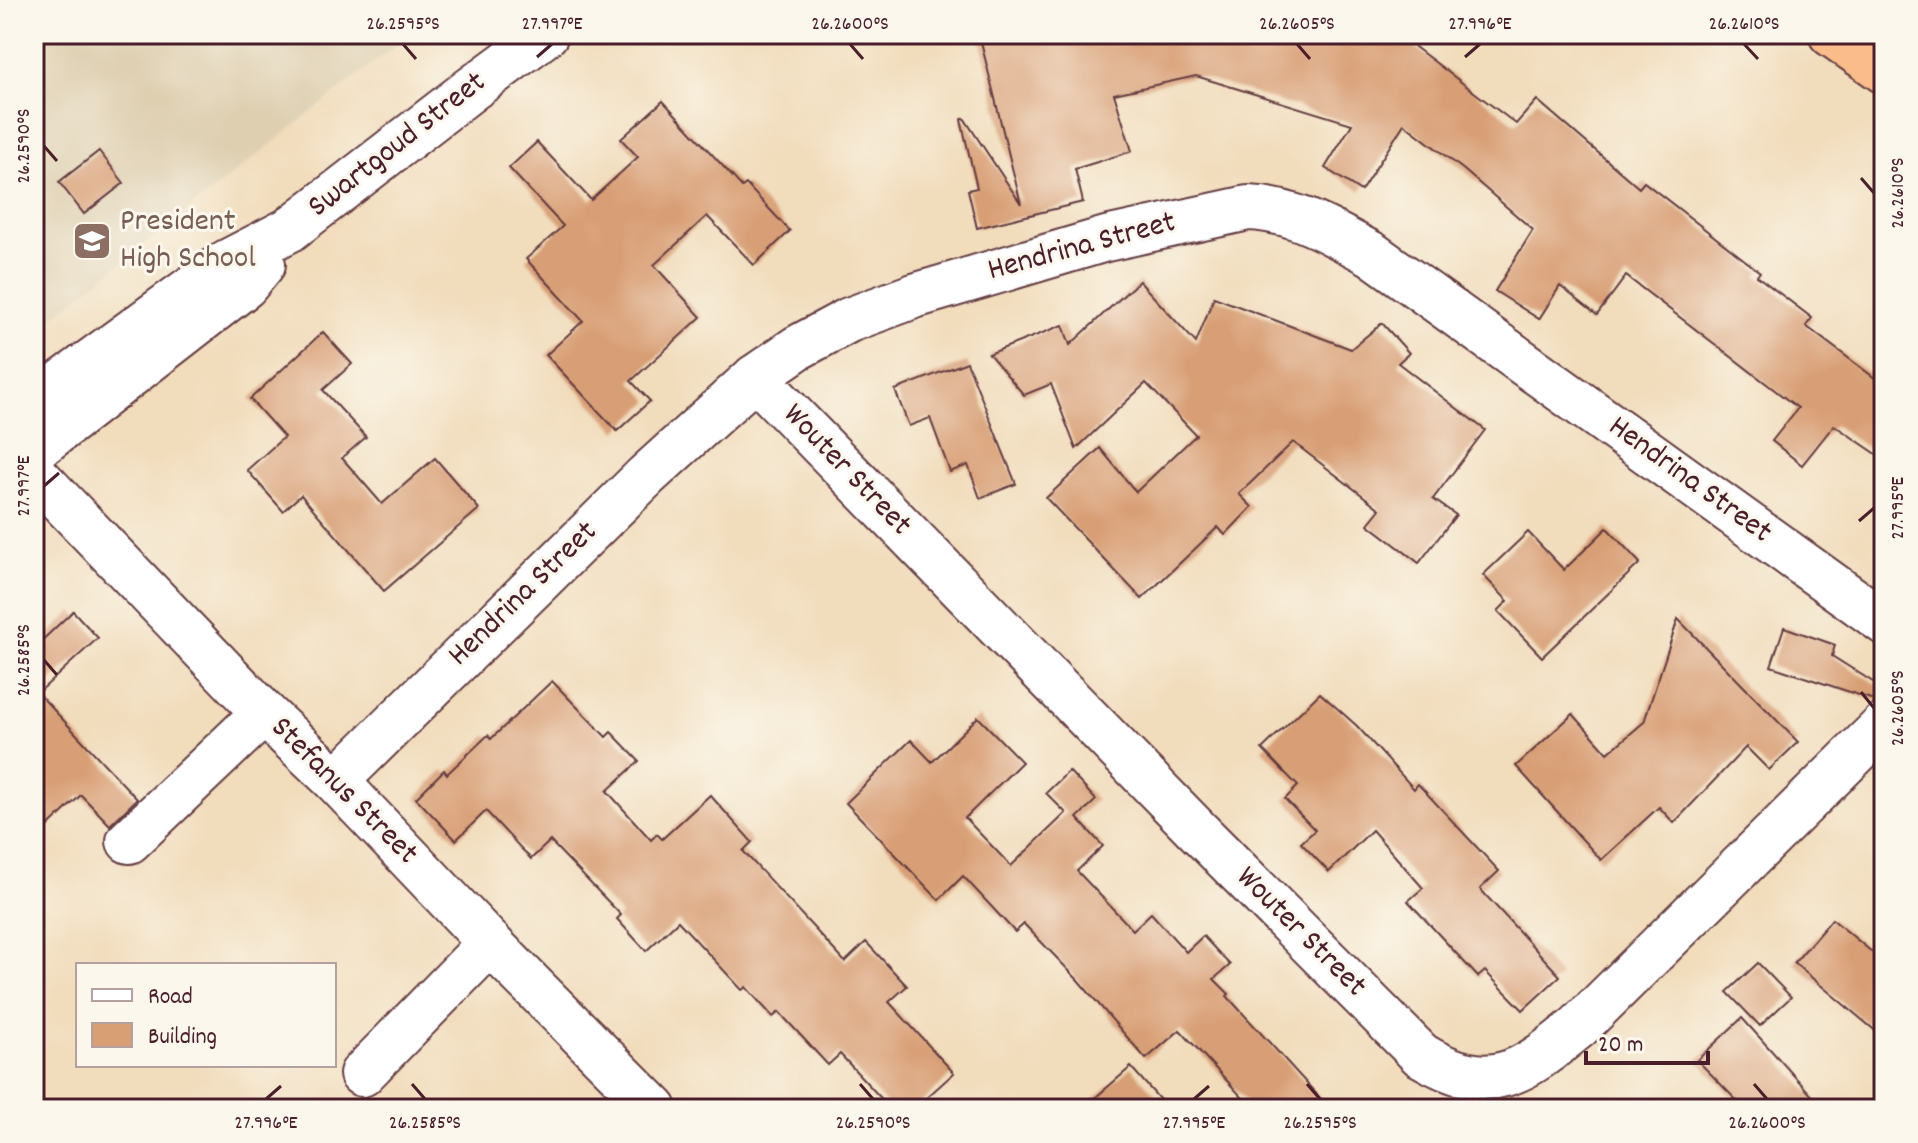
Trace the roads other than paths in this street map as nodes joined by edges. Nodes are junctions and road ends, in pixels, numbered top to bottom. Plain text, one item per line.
1 (546, 34) edge
2 (1831, 34) edge
3 (1884, 71) edge
4 (289, 230) junction
5 (755, 377) junction
6 (34, 403) edge
7 (34, 450) edge
8 (34, 473) edge
9 (1884, 622) edge
10 (264, 713) junction
11 (1884, 725) edge
12 (336, 781) junction
13 (129, 841) dead end
14 (490, 943) junction
15 (362, 1074) dead end
16 (655, 1109) edge

1 - 4 street, Swartgoud Street
2 - 3 highway
4 - 6 street, Swartgoud Street
4 - 7 street, Swartgoud Street
5 - 9 street, Hendrina Street
5 - 11 street, Wouter Street
5 - 12 street, Hendrina Street
8 - 10 street, Stefanus Street
10 - 12 street, Stefanus Street
10 - 13 street
12 - 14 street, Stefanus Street
14 - 15 street
14 - 16 street, Stefanus Street

